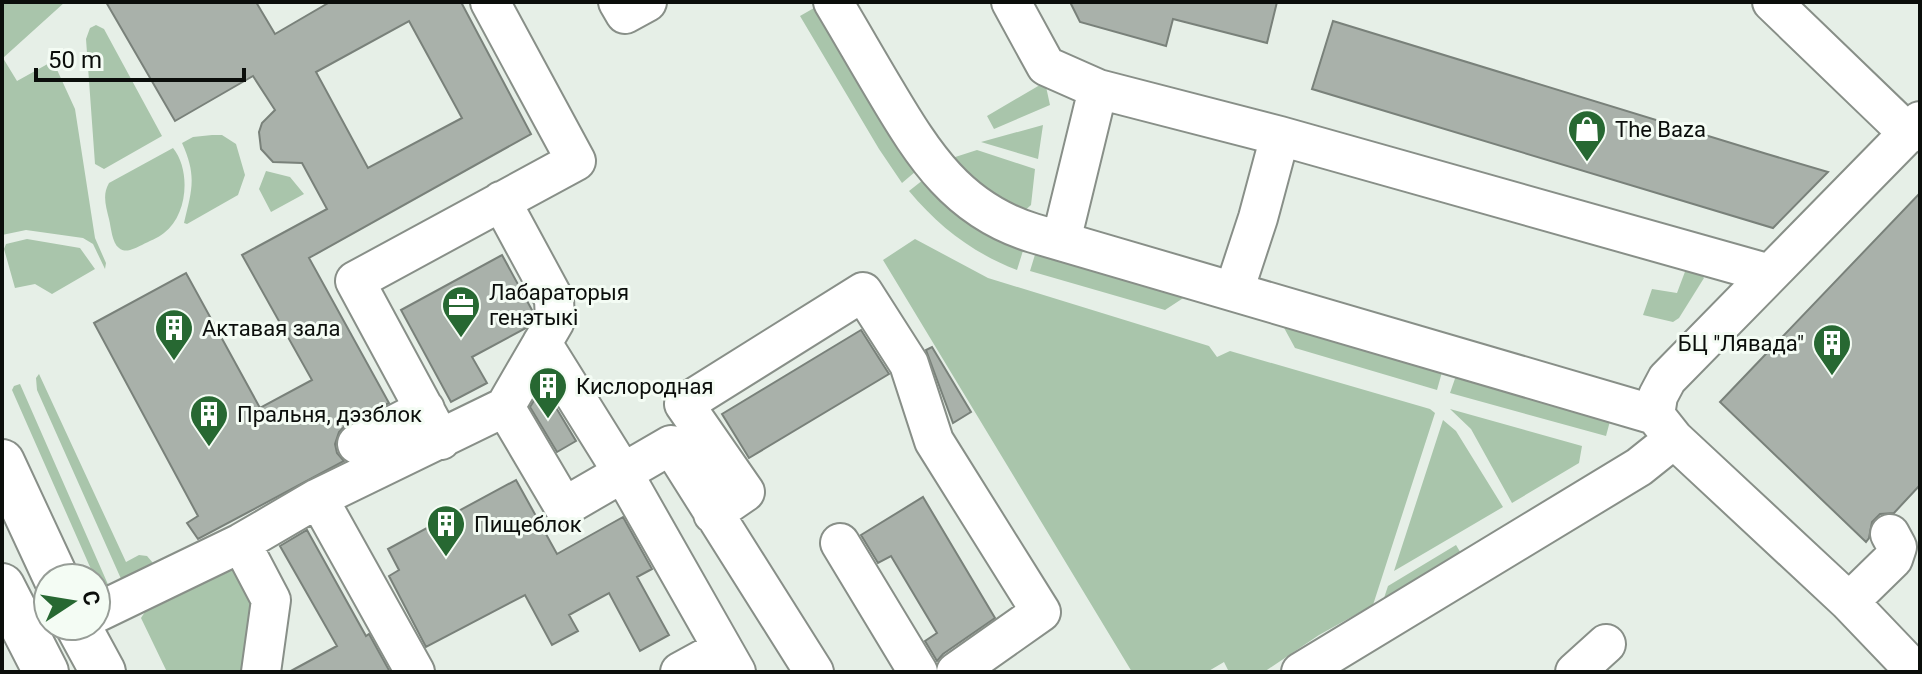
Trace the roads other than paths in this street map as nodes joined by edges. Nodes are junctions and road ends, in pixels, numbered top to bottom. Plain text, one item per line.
1 (490, 2) edge
2 (618, 2) edge
3 (647, 2) edge
4 (833, 2) edge
5 (1011, 2) edge
6 (1772, 2) edge
7 (1098, 89) junction
8 (1914, 128) edge
9 (1280, 136) junction
10 (501, 201) junction
11 (1061, 241) junction
12 (1770, 274) junction
13 (1234, 291) junction
14 (542, 343) junction
15 (505, 407) junction
16 (433, 424) junction
17 (1665, 427) junction
18 (357, 444) dead end
19 (2, 462) edge
20 (623, 473) junction
21 (318, 498) junction
22 (713, 514) junction
23 (1890, 534) dead end
24 (241, 543) junction
25 (840, 543) dead end
26 (49, 562) edge
27 (2, 584) edge
28 (1849, 602) junction
29 (112, 605) edge
30 (32, 610) edge
31 (87, 642) edge
32 (1606, 644) dead end
33 (729, 660) edge
34 (37, 669) edge
35 (103, 672) edge
36 (261, 672) edge
37 (415, 672) edge
38 (680, 672) edge
39 (814, 672) edge
40 (918, 672) edge
41 (956, 672) edge
42 (1301, 672) edge
43 (1575, 672) edge
44 (1916, 672) edge

1 - 10 street
2 - 3 street
4 - 11 street
5 - 7 street
6 - 8 street
7 - 9 street
7 - 11 street
8 - 12 street
9 - 12 street
9 - 13 street
10 - 14 street
10 - 16 street
11 - 13 street
12 - 17 street
13 - 17 street
14 - 15 street
14 - 20 street
15 - 16 street
15 - 20 street
16 - 18 street
16 - 21 street
17 - 28 street
17 - 42 street
19 - 26 main road
20 - 22 street
20 - 33 street
21 - 24 street
21 - 37 street
22 - 39 street
22 - 41 street
23 - 28 street
24 - 29 street
24 - 36 street
25 - 40 street
27 - 30 street
27 - 34 main road
28 - 44 street
31 - 35 main road
32 - 43 street
33 - 38 street

